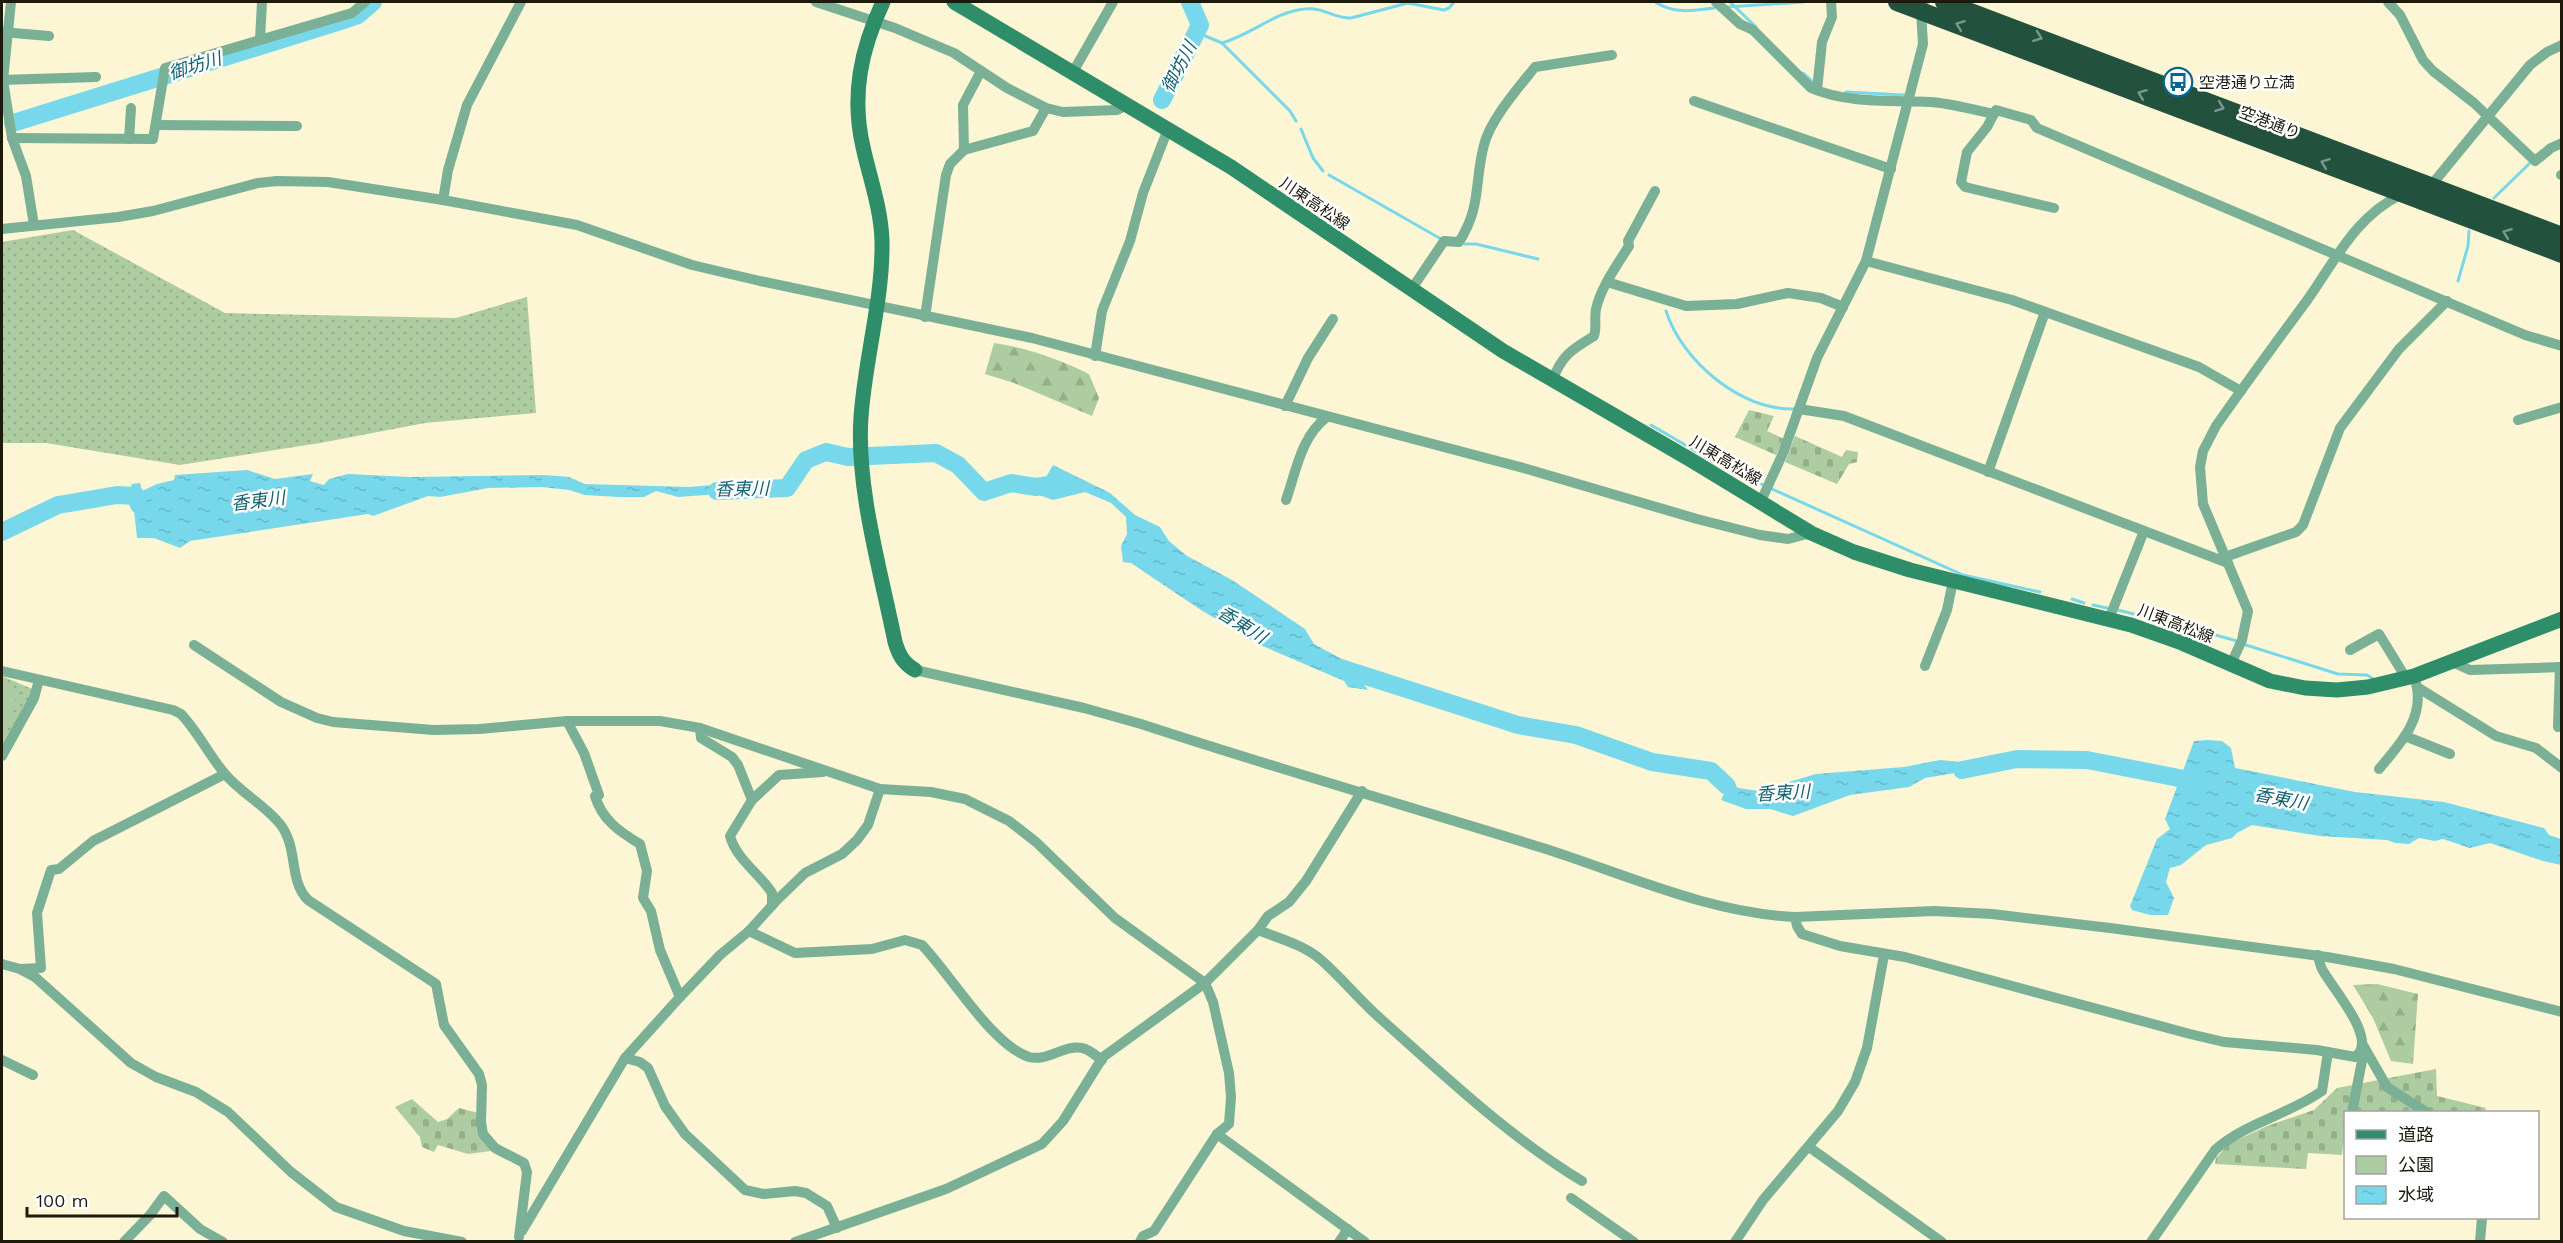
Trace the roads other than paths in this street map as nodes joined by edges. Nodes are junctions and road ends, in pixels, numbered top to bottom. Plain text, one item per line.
1 (11, 2) edge
2 (262, 2) edge
3 (365, 2) edge
4 (521, 2) edge
5 (816, 2) edge
6 (883, 2) edge
7 (954, 2) edge
8 (1113, 2) edge
9 (1716, 2) edge
10 (1830, 2) edge
11 (1897, 2) edge
12 (1944, 2) edge
13 (2388, 2) edge
14 (1923, 6) edge
15 (874, 22) junction
16 (4, 32) edge
17 (49, 36) dead end
18 (260, 40) junction
19 (2562, 45) edge
20 (1612, 55) dead end
21 (981, 71) junction
22 (1073, 72) junction
23 (96, 77) dead end
24 (2, 80) edge
25 (1817, 90) junction
26 (1694, 101) dead end
27 (1909, 101) junction
28 (1127, 105) junction
29 (131, 108) dead end
30 (1046, 108) junction
31 (1994, 114) junction
32 (2487, 117) junction
33 (156, 125) junction
34 (297, 126) dead end
35 (1168, 129) junction
36 (8, 132) edge
37 (129, 139) junction
38 (2562, 143) edge
39 (964, 150) junction
40 (1891, 170) junction
41 (2431, 188) junction
42 (1655, 191) dead end
43 (2403, 193) junction
44 (443, 200) junction
45 (2054, 208) dead end
46 (34, 225) junction
47 (2, 229) edge
48 (2562, 236) edge
49 (2562, 254) edge
50 (2338, 255) junction
51 (1866, 261) junction
52 (1607, 282) junction
53 (1411, 290) junction
54 (2447, 301) junction
55 (878, 307) junction
56 (1843, 307) junction
57 (2045, 312) junction
58 (925, 317) junction
59 (1333, 319) dead end
60 (2562, 346) edge
61 (1095, 356) junction
62 (1552, 381) junction
63 (2241, 391) junction
64 (1285, 406) junction
65 (2562, 407) edge
66 (1799, 409) junction
67 (1327, 417) junction
68 (2518, 420) dead end
69 (1988, 472) junction
70 (1286, 500) dead end
71 (1761, 501) junction
72 (2144, 531) junction
73 (1811, 533) junction
74 (2227, 560) junction
75 (1953, 581) junction
76 (2109, 619) junction
77 (2562, 619) edge
78 (194, 645) dead end
79 (2350, 650) dead end
80 (2452, 662) junction
81 (2230, 664) junction
82 (1925, 666) dead end
83 (2561, 667) edge
84 (915, 670) joint
85 (2, 671) edge
86 (39, 680) junction
87 (2412, 680) junction
88 (567, 721) junction
89 (2558, 727) dead end
90 (700, 728) junction
91 (2405, 736) junction
92 (2450, 754) dead end
93 (2, 756) edge
94 (2562, 768) edge
95 (2379, 769) dead end
96 (829, 771) junction
97 (225, 774) junction
98 (880, 789) junction
99 (1362, 791) junction
100 (752, 800) junction
101 (772, 905) junction
102 (1795, 918) junction
103 (1258, 930) junction
104 (749, 931) junction
105 (1884, 955) junction
106 (2318, 956) junction
107 (2, 964) edge
108 (20, 969) junction
109 (1205, 982) junction
110 (680, 997) junction
111 (2562, 1012) edge
112 (2361, 1049) junction
113 (2328, 1052) junction
114 (625, 1058) junction
115 (2, 1060) edge
116 (1102, 1060) junction
117 (33, 1075) dead end
118 (2352, 1111) edge
119 (2423, 1111) edge
120 (1218, 1134) junction
121 (1809, 1147) junction
122 (1582, 1180) dead end
123 (1571, 1198) dead end
124 (2482, 1219) edge
125 (837, 1228) junction
126 (1348, 1229) junction
127 (518, 1239) edge
128 (811, 1240) edge
129 (124, 1242) edge
130 (223, 1242) edge
131 (462, 1242) edge
132 (795, 1242) edge
133 (1140, 1242) edge
134 (1339, 1242) edge
135 (1365, 1242) edge
136 (1634, 1242) edge
137 (1735, 1242) edge
138 (1942, 1242) edge
139 (2151, 1242) edge
140 (2480, 1242) edge

1 - 16 street
2 - 18 street
3 - 18 street
4 - 44 street
5 - 15 street
6 - 15 main road
7 - 22 main road, 川東高松線
8 - 22 street
9 - 25 street
10 - 25 street
11 - 14 highway, 空港通り
12 -> 41 highway, 空港通り
13 - 32 street
14 - 27 street
43 -> 14 highway, 空港通り
15 - 21 street
15 - 55 main road
16 - 17 street
16 - 24 street
18 - 33 street
19 - 32 street
20 - 53 street
21 - 30 street
21 - 39 street
22 - 28 main road, 川東高松線
23 - 24 street
24 - 36 street
25 - 27 street
26 - 40 street
27 - 31 street
27 - 40 street
28 - 30 street
28 - 35 main road, 川東高松線
29 - 37 street
30 - 39 street
31 - 45 street
31 - 50 street
32 - 38 street
32 - 41 street
33 - 34 street
33 - 37 street
35 - 53 main road, 川東高松線
35 - 61 street
36 - 37 street
36 - 46 street
39 - 58 street
40 - 51 street
41 - 43 street
41 - 48 highway, 空港通り
42 - 52 street
49 -> 43 highway, 空港通り
43 - 50 street
44 - 46 street
44 - 55 street
46 - 47 street
50 - 54 street
50 - 63 street
51 - 56 street
51 - 57 street
52 - 56 street
52 - 62 street
53 - 62 main road, 川東高松線
54 - 60 street
54 - 74 street
55 - 58 street
55 - 84 main road
56 - 66 street
57 - 63 street
57 - 69 street
58 - 61 street
59 - 64 street
61 - 64 street
62 - 71 main road, 川東高松線
63 - 74 street
64 - 67 street
65 - 68 street
66 - 69 street
66 - 71 street
67 - 70 street
67 - 73 street
69 - 72 street
71 - 73 main road, 川東高松線
72 - 74 street
72 - 76 street
73 - 75 main road, 川東高松線
74 - 81 street
75 - 76 main road, 川東高松線
75 - 82 street
76 - 81 main road, 川東高松線
77 - 80 main road, 川東高松線
78 - 88 street
79 - 87 street
80 - 83 street
80 - 87 main road, 川東高松線
81 - 87 main road, 川東高松線
83 - 89 street
84 - 99 street
85 - 86 street
86 - 93 street
86 - 97 street
87 - 91 street
87 - 94 street
88 - 90 street
88 - 110 street
90 - 96 street
90 - 100 street
91 - 92 street
91 - 95 street
96 - 98 street
96 - 100 street
97 - 108 street
97 - 127 street
98 - 101 street
98 - 109 street
99 - 102 street
99 - 103 street
100 - 101 street
101 - 104 street
102 - 105 street
102 - 106 street
103 - 109 street
103 - 122 street
104 - 110 street
104 - 116 street
105 - 113 street
105 - 121 street
106 - 111 street
106 - 112 street
107 - 108 street
108 - 131 street
109 - 116 street
109 - 120 street
110 - 114 street
112 - 113 street
112 - 118 street
112 - 119 street
113 - 139 street
114 - 125 street
114 - 127 street
115 - 117 street
116 - 125 street
120 - 126 street
120 - 133 street
121 - 137 street
121 - 138 street
123 - 136 street
124 - 140 street
125 - 128 street
126 - 134 street
126 - 135 street
128 - 132 street
129 - 130 street

